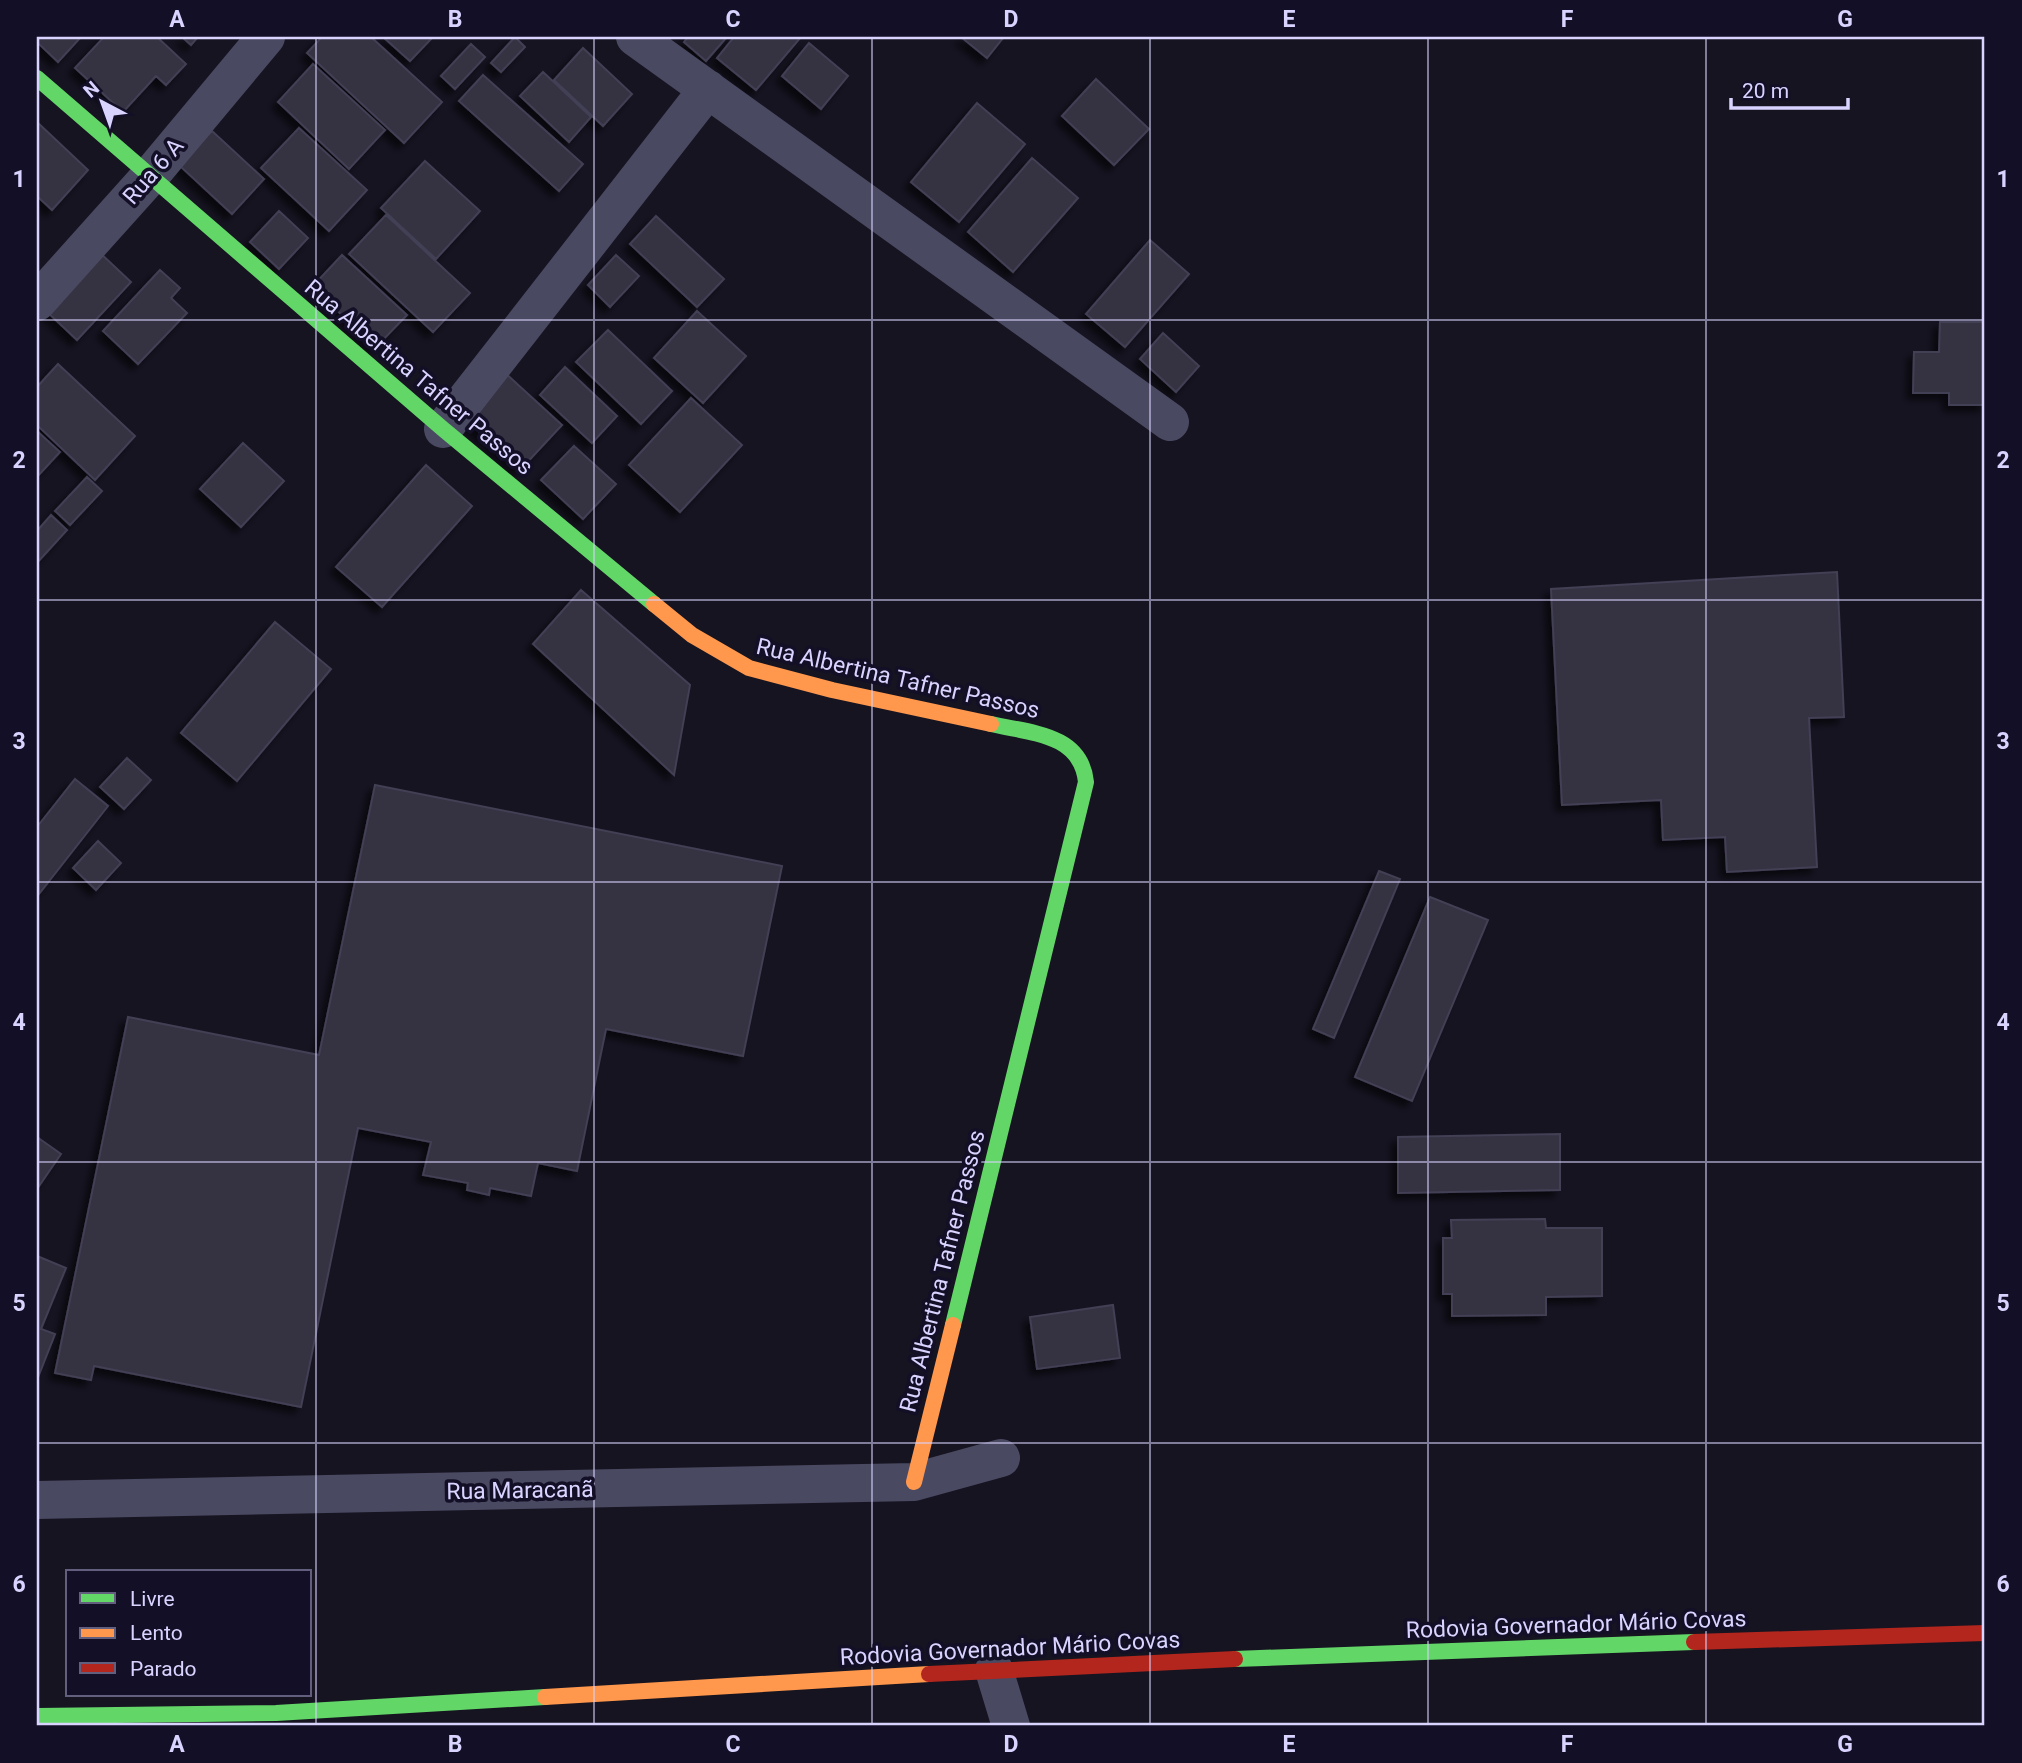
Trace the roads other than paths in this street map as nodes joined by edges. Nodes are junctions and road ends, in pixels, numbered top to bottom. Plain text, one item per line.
1 (266, 37) edge
2 (635, 37) edge
3 (37, 78) edge
4 (708, 89) junction
5 (150, 176) junction
6 (37, 302) edge
7 (1170, 422) dead end
8 (443, 429) junction
9 (1001, 1458) dead end
10 (914, 1482) junction
11 (37, 1500) edge
12 (1985, 1633) edge
13 (994, 1670) junction
14 (37, 1716) edge
15 (1011, 1726) edge

1 - 5 street, Rua 6 A
2 - 4 street
3 - 5 main road, Rua Albertina Tafner Passos
4 - 7 street
4 - 8 street
5 - 6 street, Rua 6 A
5 - 8 main road, Rua Albertina Tafner Passos
8 - 10 main road, Rua Albertina Tafner Passos
9 - 10 street, Rua Maracanã
10 - 11 street, Rua Maracanã
12 - 13 main road, Rodovia Governador Mário Covas
13 - 14 main road, Rodovia Governador Mário Covas
13 - 15 street

